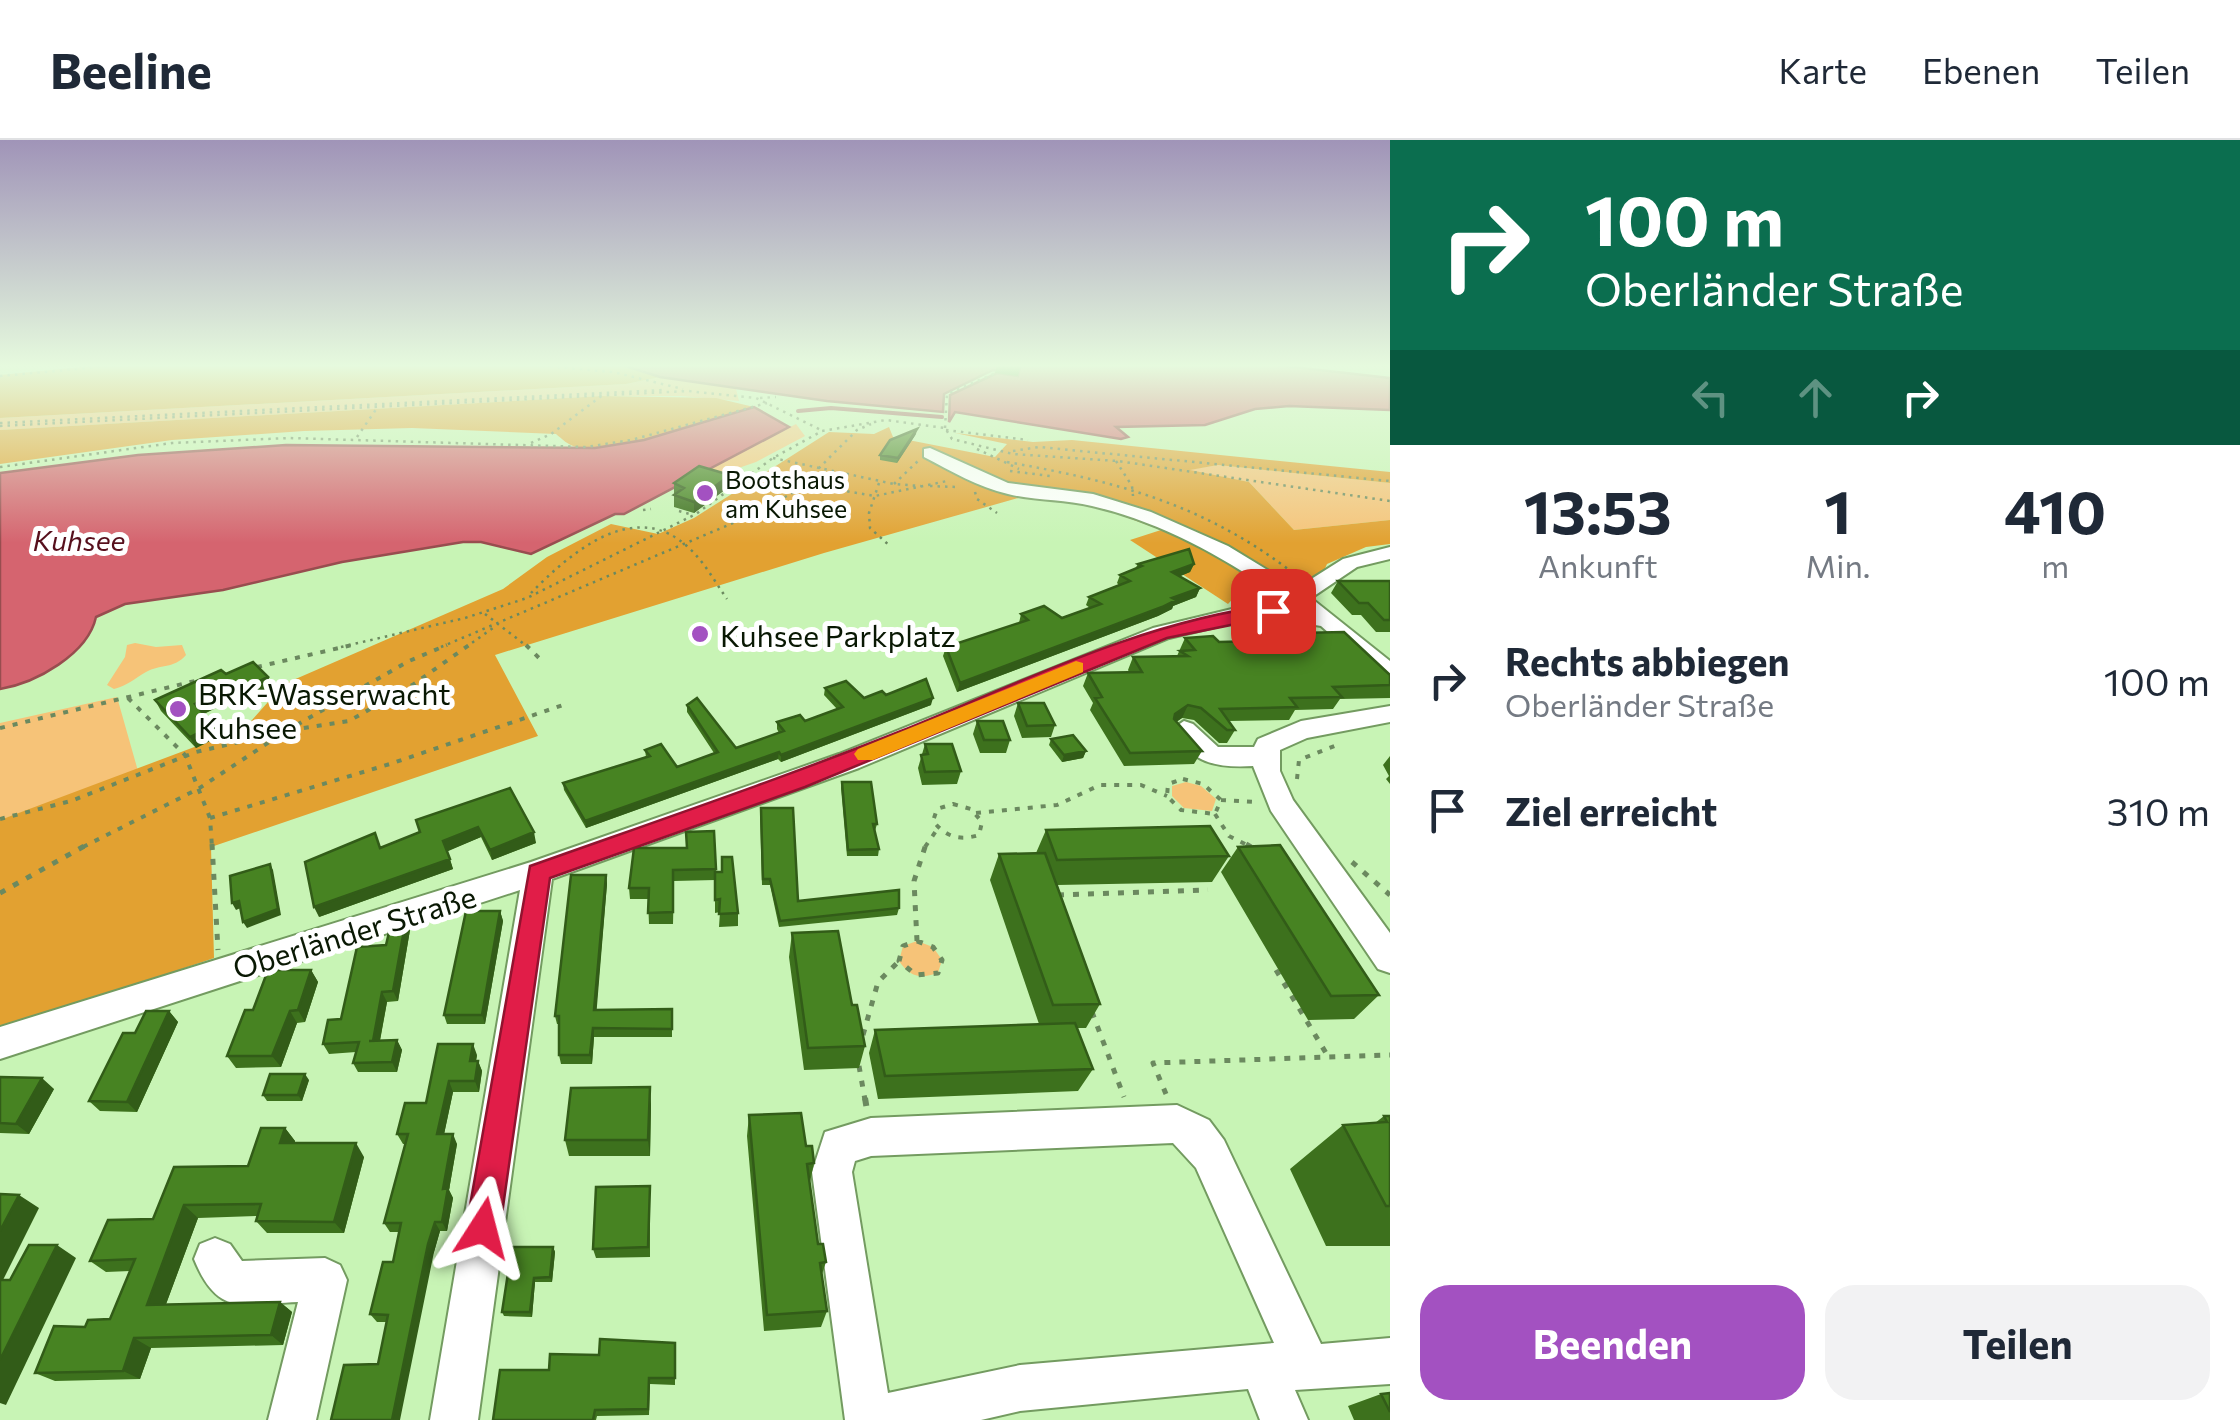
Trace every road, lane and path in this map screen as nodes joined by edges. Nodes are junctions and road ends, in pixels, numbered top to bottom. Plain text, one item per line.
1 (25, 424) edge
2 (365, 424) edge
3 (565, 424) edge
4 (686, 424) edge
5 (808, 424) edge
6 (859, 424) edge
7 (870, 424) edge
8 (906, 424) edge
9 (946, 424) edge
10 (0, 425) edge
11 (946, 429) junction
12 (822, 431) junction
13 (356, 439) junction
14 (1028, 440) dead end
15 (526, 445) junction
16 (968, 446) junction
17 (930, 453) dead end
18 (1004, 453) junction
19 (773, 458) junction
20 (1116, 461) junction
21 (1007, 462) dead end
22 (0, 466) edge
23 (819, 470) junction
24 (750, 475) junction
25 (880, 481) junction
26 (1390, 481) edge
27 (801, 486) junction
28 (924, 486) junction
29 (960, 487) dead end
30 (1010, 490) junction
31 (875, 496) junction
32 (1134, 497) dead end
33 (1390, 501) edge
34 (643, 510) dead end
35 (651, 510) dead end
36 (679, 511) edge
37 (997, 513) dead end
38 (693, 516) junction
39 (661, 530) junction
40 (686, 544) junction
41 (890, 547) dead end
42 (1390, 553) edge
43 (1297, 596) junction
44 (527, 598) junction
45 (727, 599) dead end
46 (482, 612) junction
47 (1328, 621) junction
48 (496, 625) junction
49 (539, 658) dead end
50 (246, 669) edge
51 (1390, 674) edge
52 (212, 677) edge
53 (128, 698) junction
54 (566, 704) dead end
55 (1390, 714) edge
56 (0, 728) edge
57 (1184, 730) edge
58 (286, 731) junction
59 (1350, 740) dead end
60 (185, 755) junction
61 (1266, 756) junction
62 (198, 789) junction
63 (1167, 796) junction
64 (1288, 799) junction
65 (1221, 800) junction
66 (976, 813) junction
67 (1215, 814) junction
68 (210, 818) junction
69 (0, 819) edge
70 (938, 828) junction
71 (1260, 851) edge
72 (1342, 854) dead end
73 (538, 872) junction
74 (1208, 890) dead end
75 (0, 893) edge
76 (1048, 895) edge
77 (1390, 895) edge
78 (917, 942) junction
79 (1390, 959) edge
80 (899, 961) junction
81 (1276, 970) dead end
82 (220, 973) junction
83 (1088, 1002) edge
84 (862, 1036) edge
85 (0, 1042) edge
86 (1390, 1056) edge
87 (1329, 1058) junction
88 (859, 1066) edge
89 (1178, 1124) junction
90 (1135, 1126) junction
91 (871, 1137) junction
92 (216, 1259) dead end
93 (1390, 1361) edge
94 (1261, 1365) junction
95 (1308, 1368) junction
96 (966, 1410) edge
97 (292, 1420) edge
98 (454, 1420) edge
99 (872, 1420) edge
100 (1284, 1420) edge

1 - 10 path
2 - 13 path
3 - 15 path
4 - 15 path
5 - 12 path
6 - 12 path
7 - 23 path
8 - 11 path
9 - 11 path
11 - 14 path
11 - 16 path
12 - 19 path
13 - 15 path
13 - 22 path
16 - 18 path
16 - 21 path
17 - 30 street
18 - 20 path
18 - 26 path
19 - 23 path
19 - 24 path
20 - 32 path
20 - 33 path
23 - 25 path
23 - 27 path
24 - 27 path
24 - 38 path
25 - 28 path
25 - 31 path
27 - 31 path
27 - 40 path
28 - 29 path
28 - 31 path
30 - 37 path
30 - 43 street
31 - 41 path
34 - 35 path
36 - 38 path
38 - 39 path
39 - 40 path
39 - 44 path
39 - 44 path
40 - 45 path
40 - 48 path
42 - 43 street
43 - 47 street
44 - 46 path
46 - 48 path
46 - 50 path
47 - 51 street
47 - 73 street, Oberländer Straße
48 - 49 path
48 - 58 path
48 - 58 path
52 - 53 path
53 - 56 path
53 - 60 path
54 - 68 path
55 - 61 street
57 - 61 street
58 - 60 path
58 - 62 path
59 - 64 path
60 - 62 path
60 - 69 path
61 - 64 street
62 - 68 path
62 - 75 path
63 - 65 path
63 - 66 path
63 - 67 path
64 - 65 path
64 - 79 street
65 - 67 path
66 - 70 path
66 - 70 path
67 - 71 path
68 - 82 path
70 - 78 path
72 - 77 path
73 - 82 street, Oberländer Straße
73 - 98 street
74 - 76 path
78 - 80 path
78 - 80 path
80 - 84 path
81 - 87 path
82 - 85 street, Oberländer Straße
83 - 90 path
86 - 87 path
87 - 89 path
88 - 91 path
89 - 90 street
89 - 95 street
90 - 91 street
91 - 99 street
92 - 97 street
93 - 95 street
94 - 95 street
94 - 96 street
94 - 100 street
96 - 99 street

